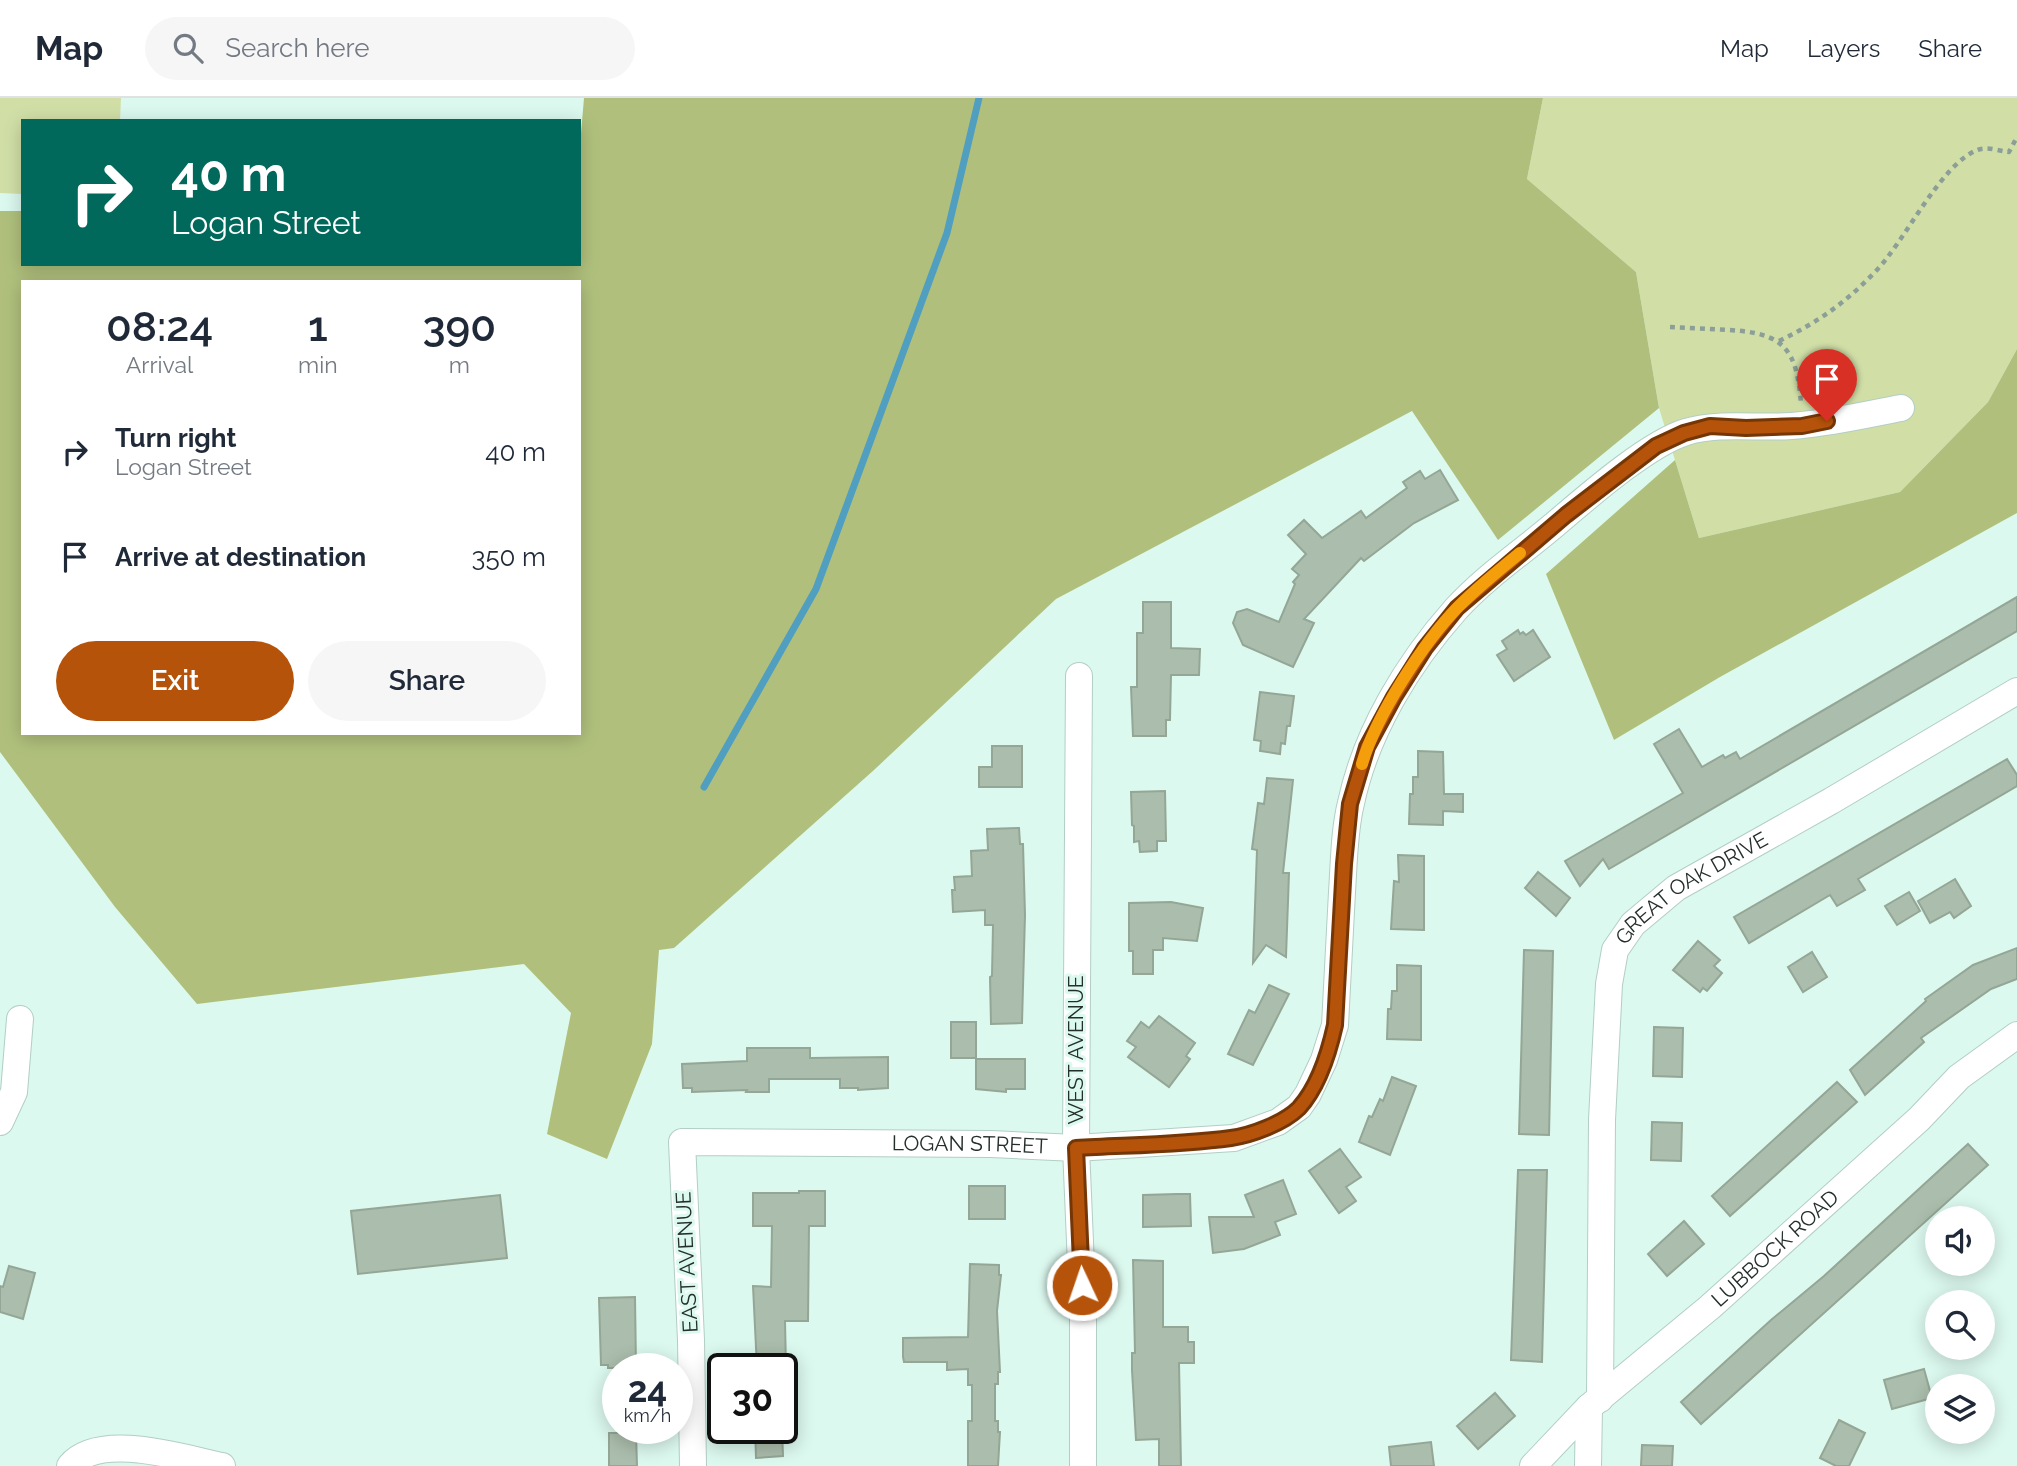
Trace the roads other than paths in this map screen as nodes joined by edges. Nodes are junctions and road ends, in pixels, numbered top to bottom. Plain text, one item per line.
1 (1901, 408) dead end
2 (1079, 676) dead end
3 (2017, 691) edge
4 (17, 1018) edge
5 (2017, 1035) edge
6 (0, 1122) edge
7 (682, 1142) joint
8 (1076, 1148) junction
9 (1595, 1403) junction
10 (70, 1466) edge
11 (222, 1466) edge
12 (693, 1466) edge
13 (1083, 1466) edge
14 (1533, 1466) edge
15 (1588, 1466) edge

1 - 8 street, LOGAN STREET
2 - 8 street, WEST AVENUE
3 - 9 street, GREAT OAK DRIVE
4 - 6 street
5 - 9 street, LUBBOCK ROAD
7 - 8 street, LOGAN STREET
7 - 12 street, EAST AVENUE
8 - 13 street, WEST AVENUE
9 - 14 street, LUBBOCK ROAD
9 - 15 street, GREAT OAK DRIVE
10 - 11 street

